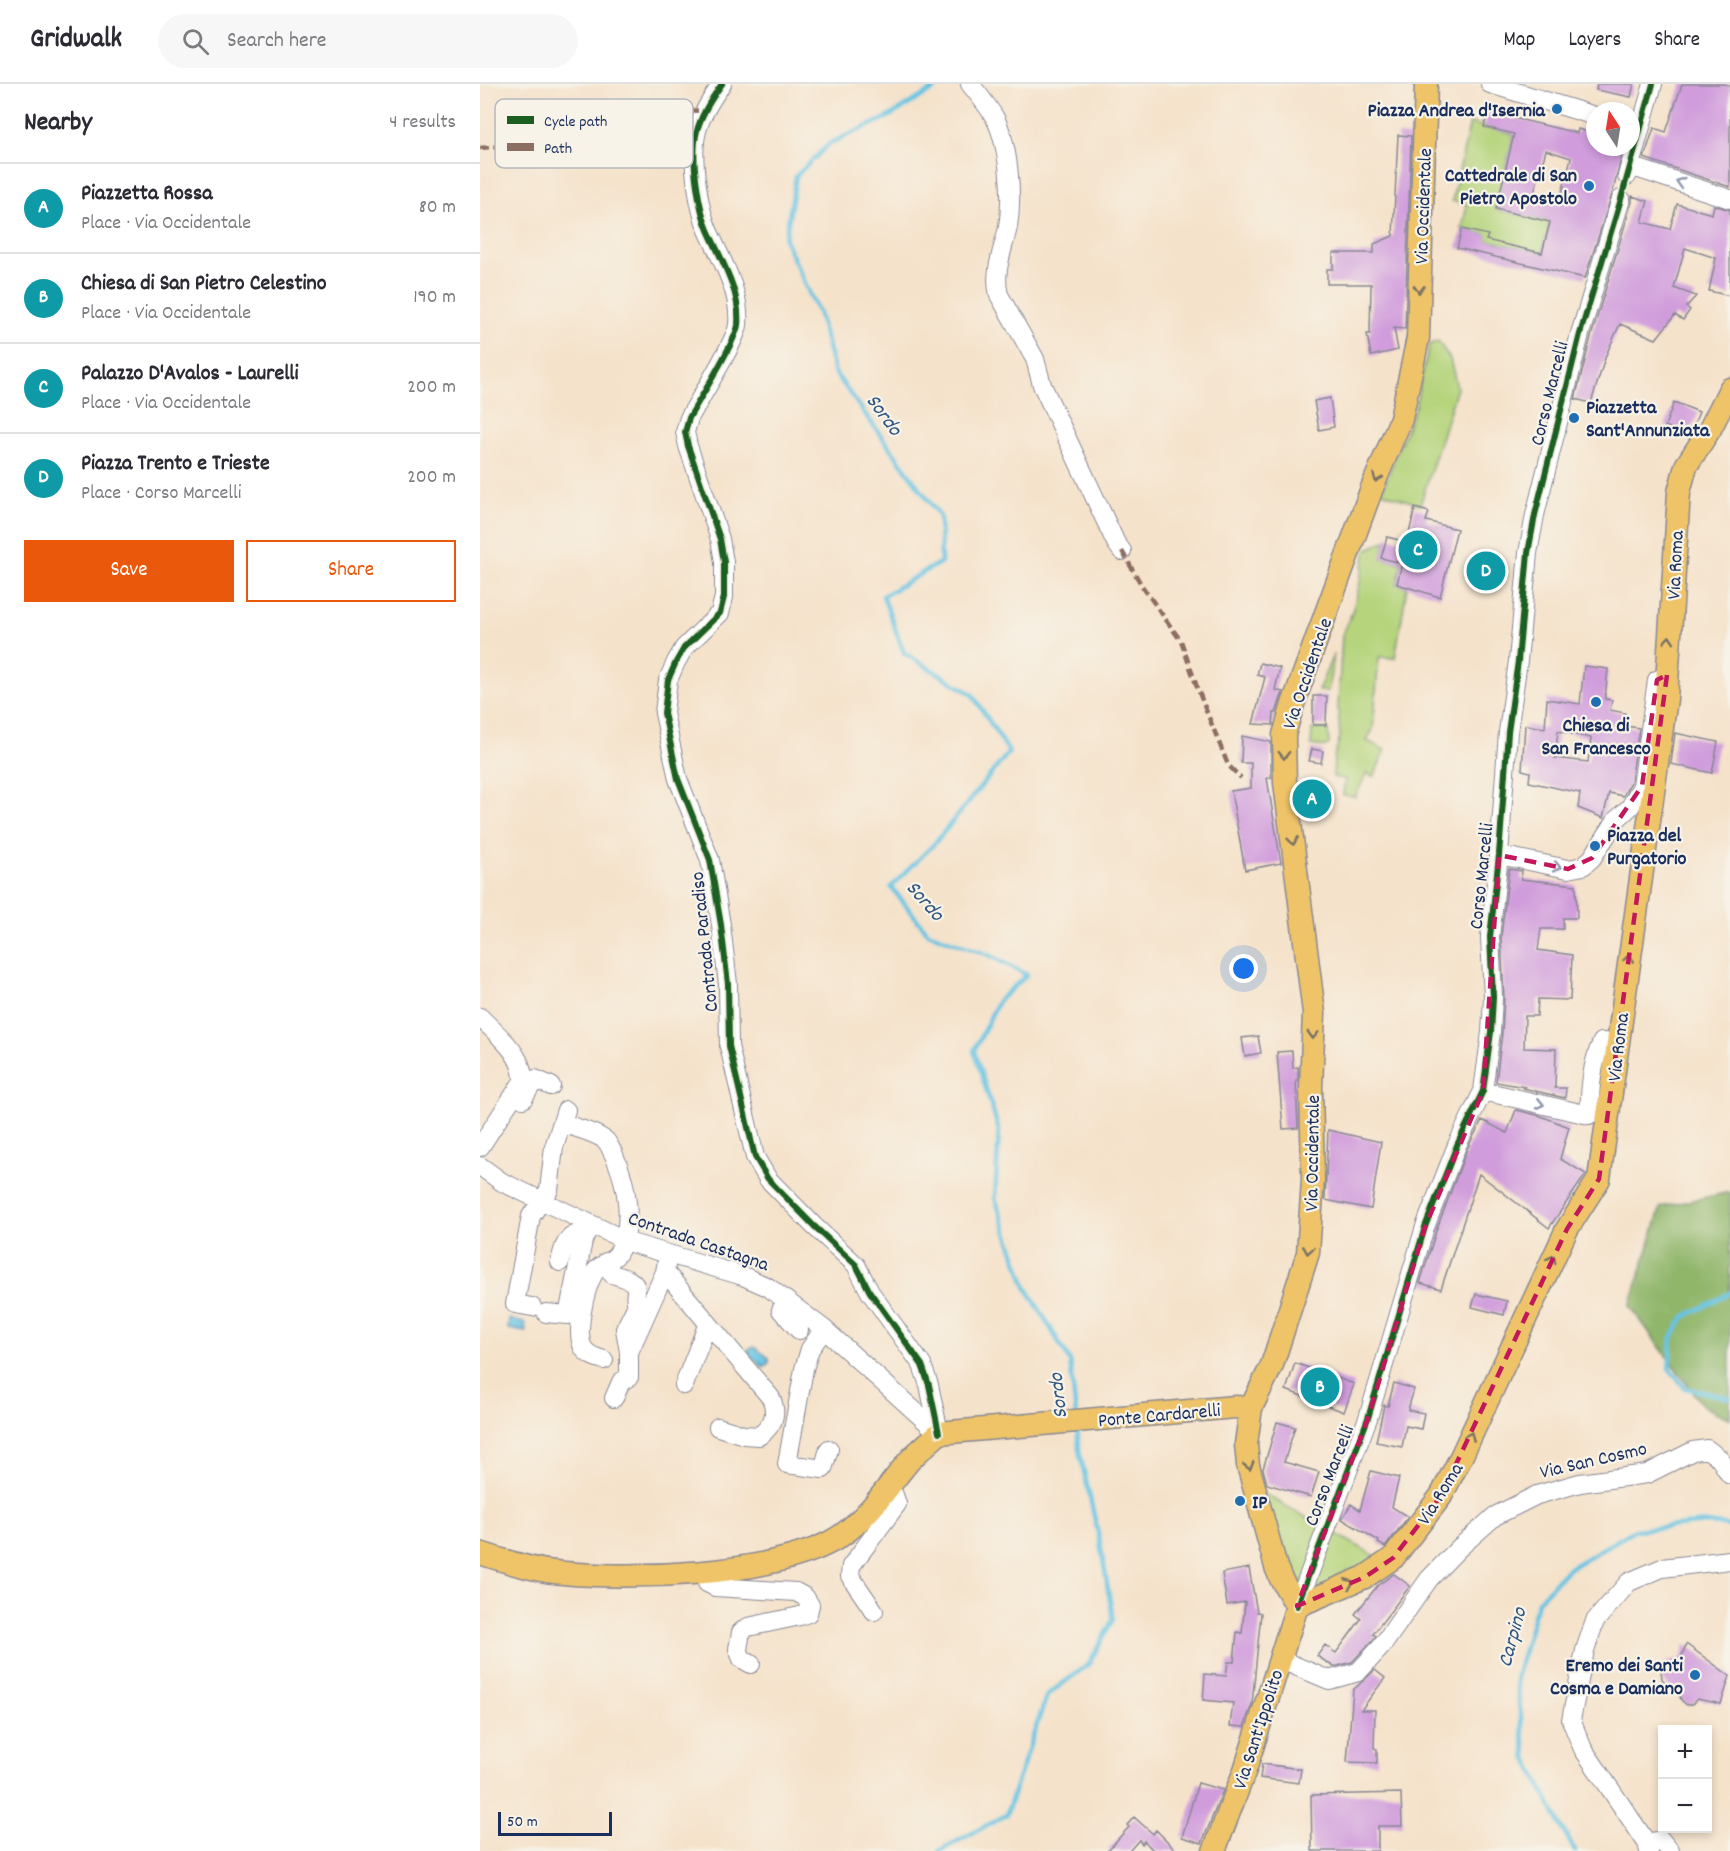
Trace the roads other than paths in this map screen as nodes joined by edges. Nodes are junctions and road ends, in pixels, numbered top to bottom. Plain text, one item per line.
1 (722, 84) edge
2 (970, 84) edge
3 (1426, 84) edge
4 (1490, 84) edge
5 (1653, 84) edge
6 (1586, 113) edge
7 (1640, 116) edge
8 (1631, 156) edge
9 (1730, 199) edge
10 (1621, 200) dead end
11 (1730, 389) edge
12 (1122, 551) dead end
13 (1667, 675) junction
14 (1500, 855) junction
15 (480, 1017) edge
16 (1618, 1043) junction
17 (551, 1086) dead end
18 (1483, 1091) junction
19 (480, 1147) edge
20 (480, 1167) edge
21 (542, 1201) junction
22 (591, 1228) junction
23 (624, 1239) junction
24 (560, 1262) dead end
25 (606, 1262) junction
26 (666, 1263) junction
27 (757, 1293) dead end
28 (783, 1305) junction
29 (708, 1323) junction
30 (824, 1329) junction
31 (799, 1330) dead end
32 (629, 1352) junction
33 (604, 1360) dead end
34 (684, 1385) dead end
35 (614, 1398) dead end
36 (1243, 1408) junction
37 (718, 1427) dead end
38 (939, 1433) junction
39 (828, 1449) dead end
40 (1730, 1475) edge
41 (889, 1488) junction
42 (480, 1553) edge
43 (1730, 1560) edge
44 (706, 1571) junction
45 (1296, 1606) junction
46 (874, 1611) dead end
47 (1279, 1659) junction
48 (751, 1664) dead end
49 (1648, 1847) edge
50 (1214, 1851) edge
51 (1670, 1851) edge

1 - 38 street, Contrada Paradiso
2 - 12 street
3 -> 36 main road, Via Occidentale
4 - 6 street
5 - 7 street
9 -> 8 street
10 - 14 street, Corso Marcelli
13 -> 11 main road, Via Roma
14 -> 13 street
16 -> 13 main road, Via Roma
14 - 18 street, Corso Marcelli
15 - 19 street
18 -> 16 street
45 -> 16 main road, Via Roma
17 - 20 street
18 - 45 street, Corso Marcelli
20 - 21 street, Contrada Castagna
21 - 22 street, Contrada Castagna
21 - 22 street
21 - 23 street
22 - 23 street, Contrada Castagna
22 - 24 street
23 - 25 street
23 - 26 street, Contrada Castagna
25 - 32 street
25 - 33 street
26 - 28 street, Contrada Castagna
26 - 29 street
26 - 32 street
27 - 28 street
28 - 30 street, Contrada Castagna
28 - 31 street
29 - 34 street
29 - 37 street
30 - 38 street, Contrada Castagna
30 - 39 street
32 - 35 street
36 - 38 main road, Ponte Cardarelli
36 -> 45 main road, Via Occidentale
38 - 41 main road
40 - 47 street, Via San Cosmo
41 - 44 main road
41 - 46 street
42 - 44 main road
43 - 49 street
44 - 48 street
45 - 47 main road, Via Sant'Ippolito
47 - 50 main road, Via Sant'Ippolito
49 - 51 street

